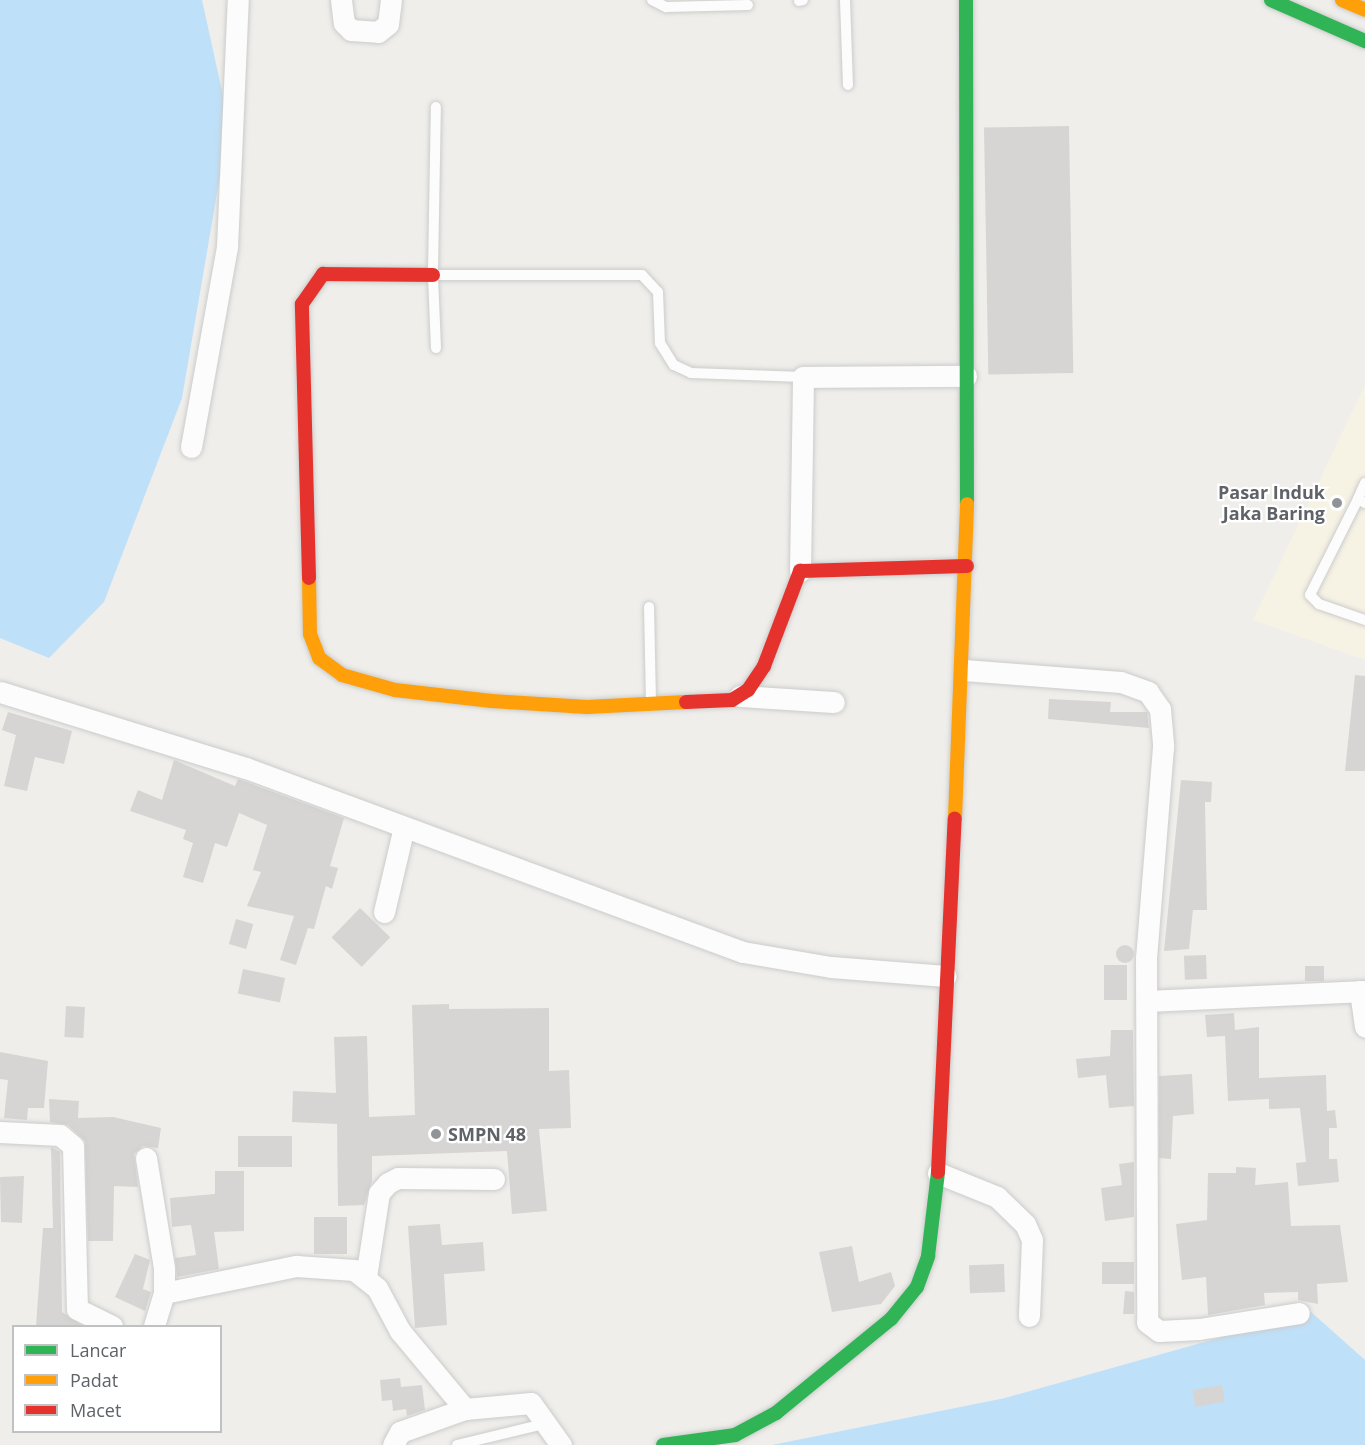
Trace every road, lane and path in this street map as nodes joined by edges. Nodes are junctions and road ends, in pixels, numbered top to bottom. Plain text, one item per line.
1 (238, 0) edge
2 (341, 0) edge
3 (391, 0) edge
4 (652, 0) edge
5 (846, 0) edge
6 (966, 0) edge
7 (1271, 0) edge
8 (1342, 0) edge
9 (748, 5) dead end
10 (1365, 10) edge
11 (1365, 41) edge
12 (848, 85) dead end
13 (436, 106) dead end
14 (433, 275) junction
15 (436, 348) dead end
16 (966, 376) junction
17 (803, 377) junction
18 (191, 447) dead end
19 (1365, 483) edge
20 (1361, 501) edge
21 (967, 566) junction
22 (800, 571) junction
23 (649, 607) dead end
24 (1365, 620) edge
25 (964, 670) junction
26 (0, 692) edge
27 (740, 696) junction
28 (834, 702) dead end
29 (651, 706) junction
30 (404, 827) junction
31 (384, 912) dead end
32 (946, 976) junction
33 (1363, 991) edge
34 (1147, 1001) junction
35 (1365, 1027) edge
36 (0, 1132) edge
37 (146, 1158) dead end
38 (938, 1173) junction
39 (494, 1179) dead end
40 (366, 1277) junction
41 (164, 1293) junction
42 (1299, 1313) dead end
43 (1029, 1316) dead end
44 (110, 1325) edge
45 (154, 1325) edge
46 (465, 1409) junction
47 (548, 1423) junction
48 (393, 1445) edge
49 (457, 1445) edge
50 (561, 1445) edge
51 (663, 1445) edge

1 - 18 street
2 - 3 street
4 - 9 lane
5 - 12 lane
6 - 16 street
7 - 11 street
8 - 10 street
13 - 14 lane
14 - 15 lane
14 - 17 lane
14 - 29 street
16 - 17 street
16 - 21 street
17 - 22 street
19 - 20 lane
20 - 24 lane
21 - 22 street
21 - 25 street
22 - 27 street
23 - 29 lane
25 - 32 street
25 - 34 street
26 - 30 street
27 - 28 street
27 - 29 street
30 - 31 street
30 - 32 street
32 - 38 street
33 - 34 street
33 - 35 street
34 - 42 street
36 - 44 street
37 - 41 street
38 - 43 street
38 - 51 street
39 - 40 street
40 - 41 street
40 - 46 street
41 - 45 street
46 - 47 street
46 - 48 street
47 - 49 lane
47 - 50 street

